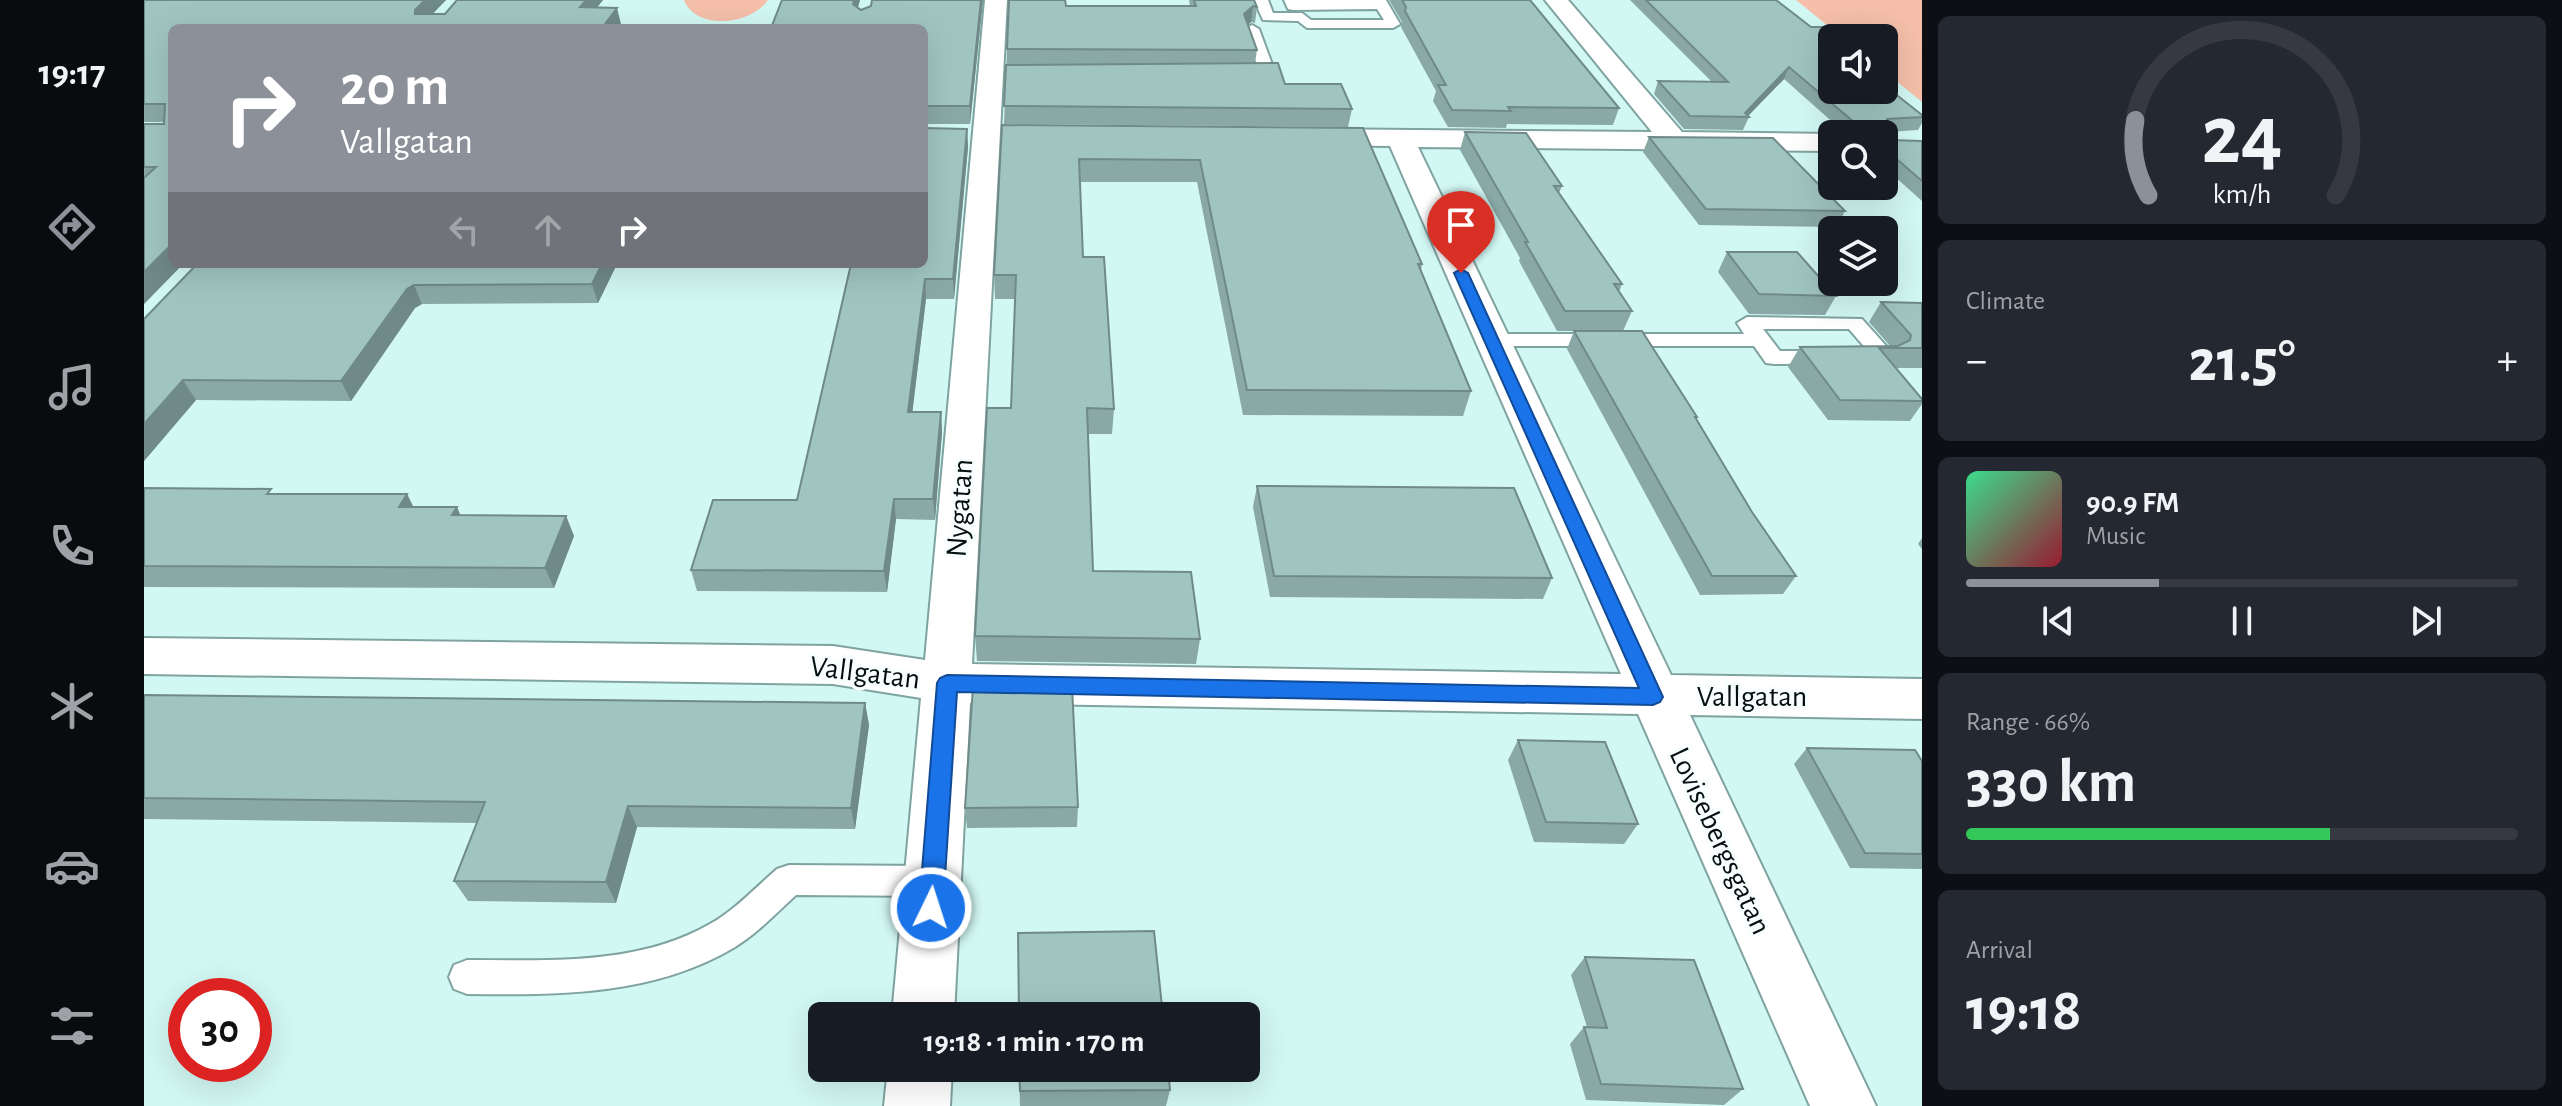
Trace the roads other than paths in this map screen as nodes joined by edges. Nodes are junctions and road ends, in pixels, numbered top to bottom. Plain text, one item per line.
1 (996, 0) edge
2 (1261, 0) edge
3 (1291, 0) edge
4 (1556, 0) edge
5 (1380, 3) edge
6 (1252, 29) edge
7 (1230, 76) edge
8 (1273, 137) edge
9 (1400, 138) junction
10 (1675, 141) junction
11 (1818, 142) edge
12 (1491, 340) junction
13 (1760, 340) junction
14 (144, 656) edge
15 (947, 683) junction
16 (1653, 697) junction
17 (1922, 699) edge
18 (933, 881) junction
19 (467, 977) dead end
20 (924, 1002) edge
21 (919, 1082) edge
22 (917, 1106) edge
23 (1843, 1106) edge

1 - 15 street, Nygatan
2 - 5 lane
3 - 5 lane
4 - 10 street
6 - 7 lane
8 - 9 street
9 - 10 street
9 - 12 street, Lovisebergsgatan
10 - 11 street
12 - 13 lane
12 - 16 street, Lovisebergsgatan
13 - 13 lane
14 - 15 street, Vallgatan
15 - 16 street, Vallgatan
15 - 18 street, Nygatan
16 - 17 street, Vallgatan
16 - 23 street, Lovisebergsgatan
18 - 19 lane
18 - 20 street, Nygatan
21 - 22 street

